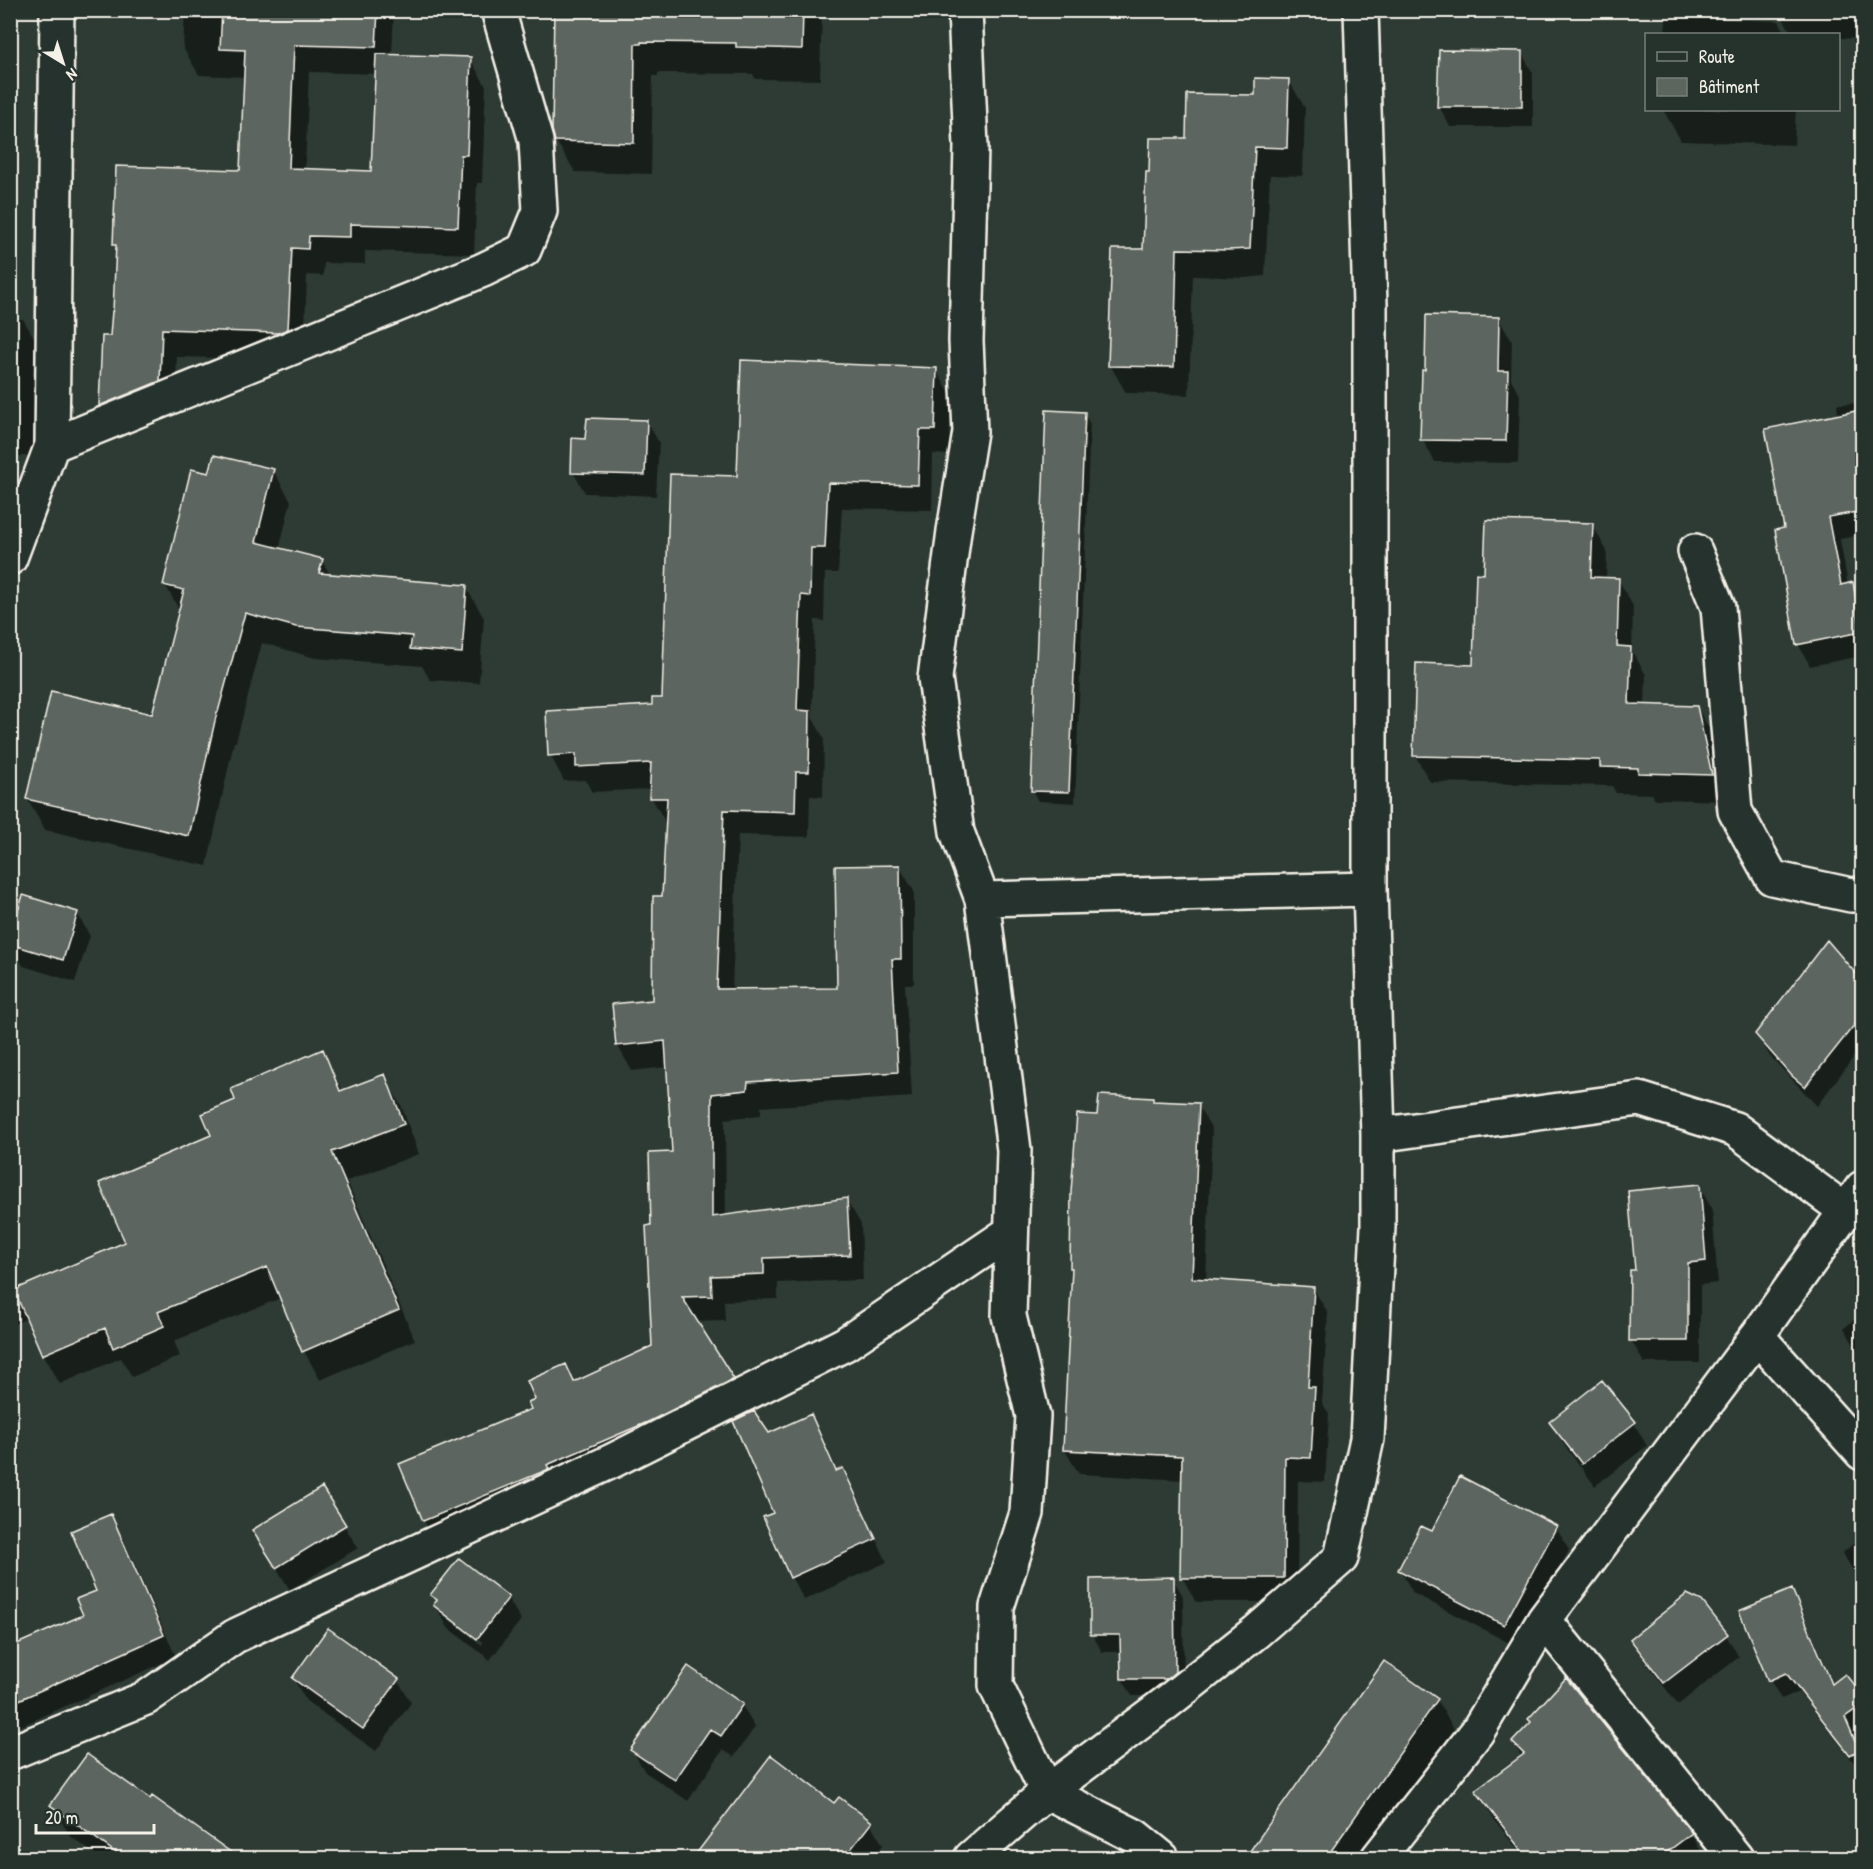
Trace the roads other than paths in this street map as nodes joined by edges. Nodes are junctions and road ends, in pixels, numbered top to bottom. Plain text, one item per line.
1 (57, 10) edge
2 (498, 10) edge
3 (965, 10) edge
4 (1361, 10) edge
5 (52, 445) junction
6 (1695, 550) dead end
7 (10, 558) edge
8 (1370, 889) junction
9 (1863, 894) edge
10 (982, 899) junction
11 (1378, 1135) junction
12 (1854, 1200) edge
13 (1011, 1232) junction
14 (1757, 1336) junction
15 (1863, 1453) edge
16 (1544, 1620) junction
17 (10, 1754) edge
18 (1047, 1792) junction
19 (971, 1858) edge
20 (1162, 1858) edge
21 (1378, 1858) edge
22 (1736, 1858) edge

1 - 5 street
2 - 5 street
3 - 10 street
4 - 8 street
5 - 7 street
6 - 9 street
8 - 10 street
8 - 11 street
10 - 13 street
11 - 12 street
11 - 18 street
12 - 14 street
13 - 17 street
13 - 18 street
14 - 15 street
14 - 16 street
16 - 21 street
16 - 22 street
18 - 19 street
18 - 20 street

